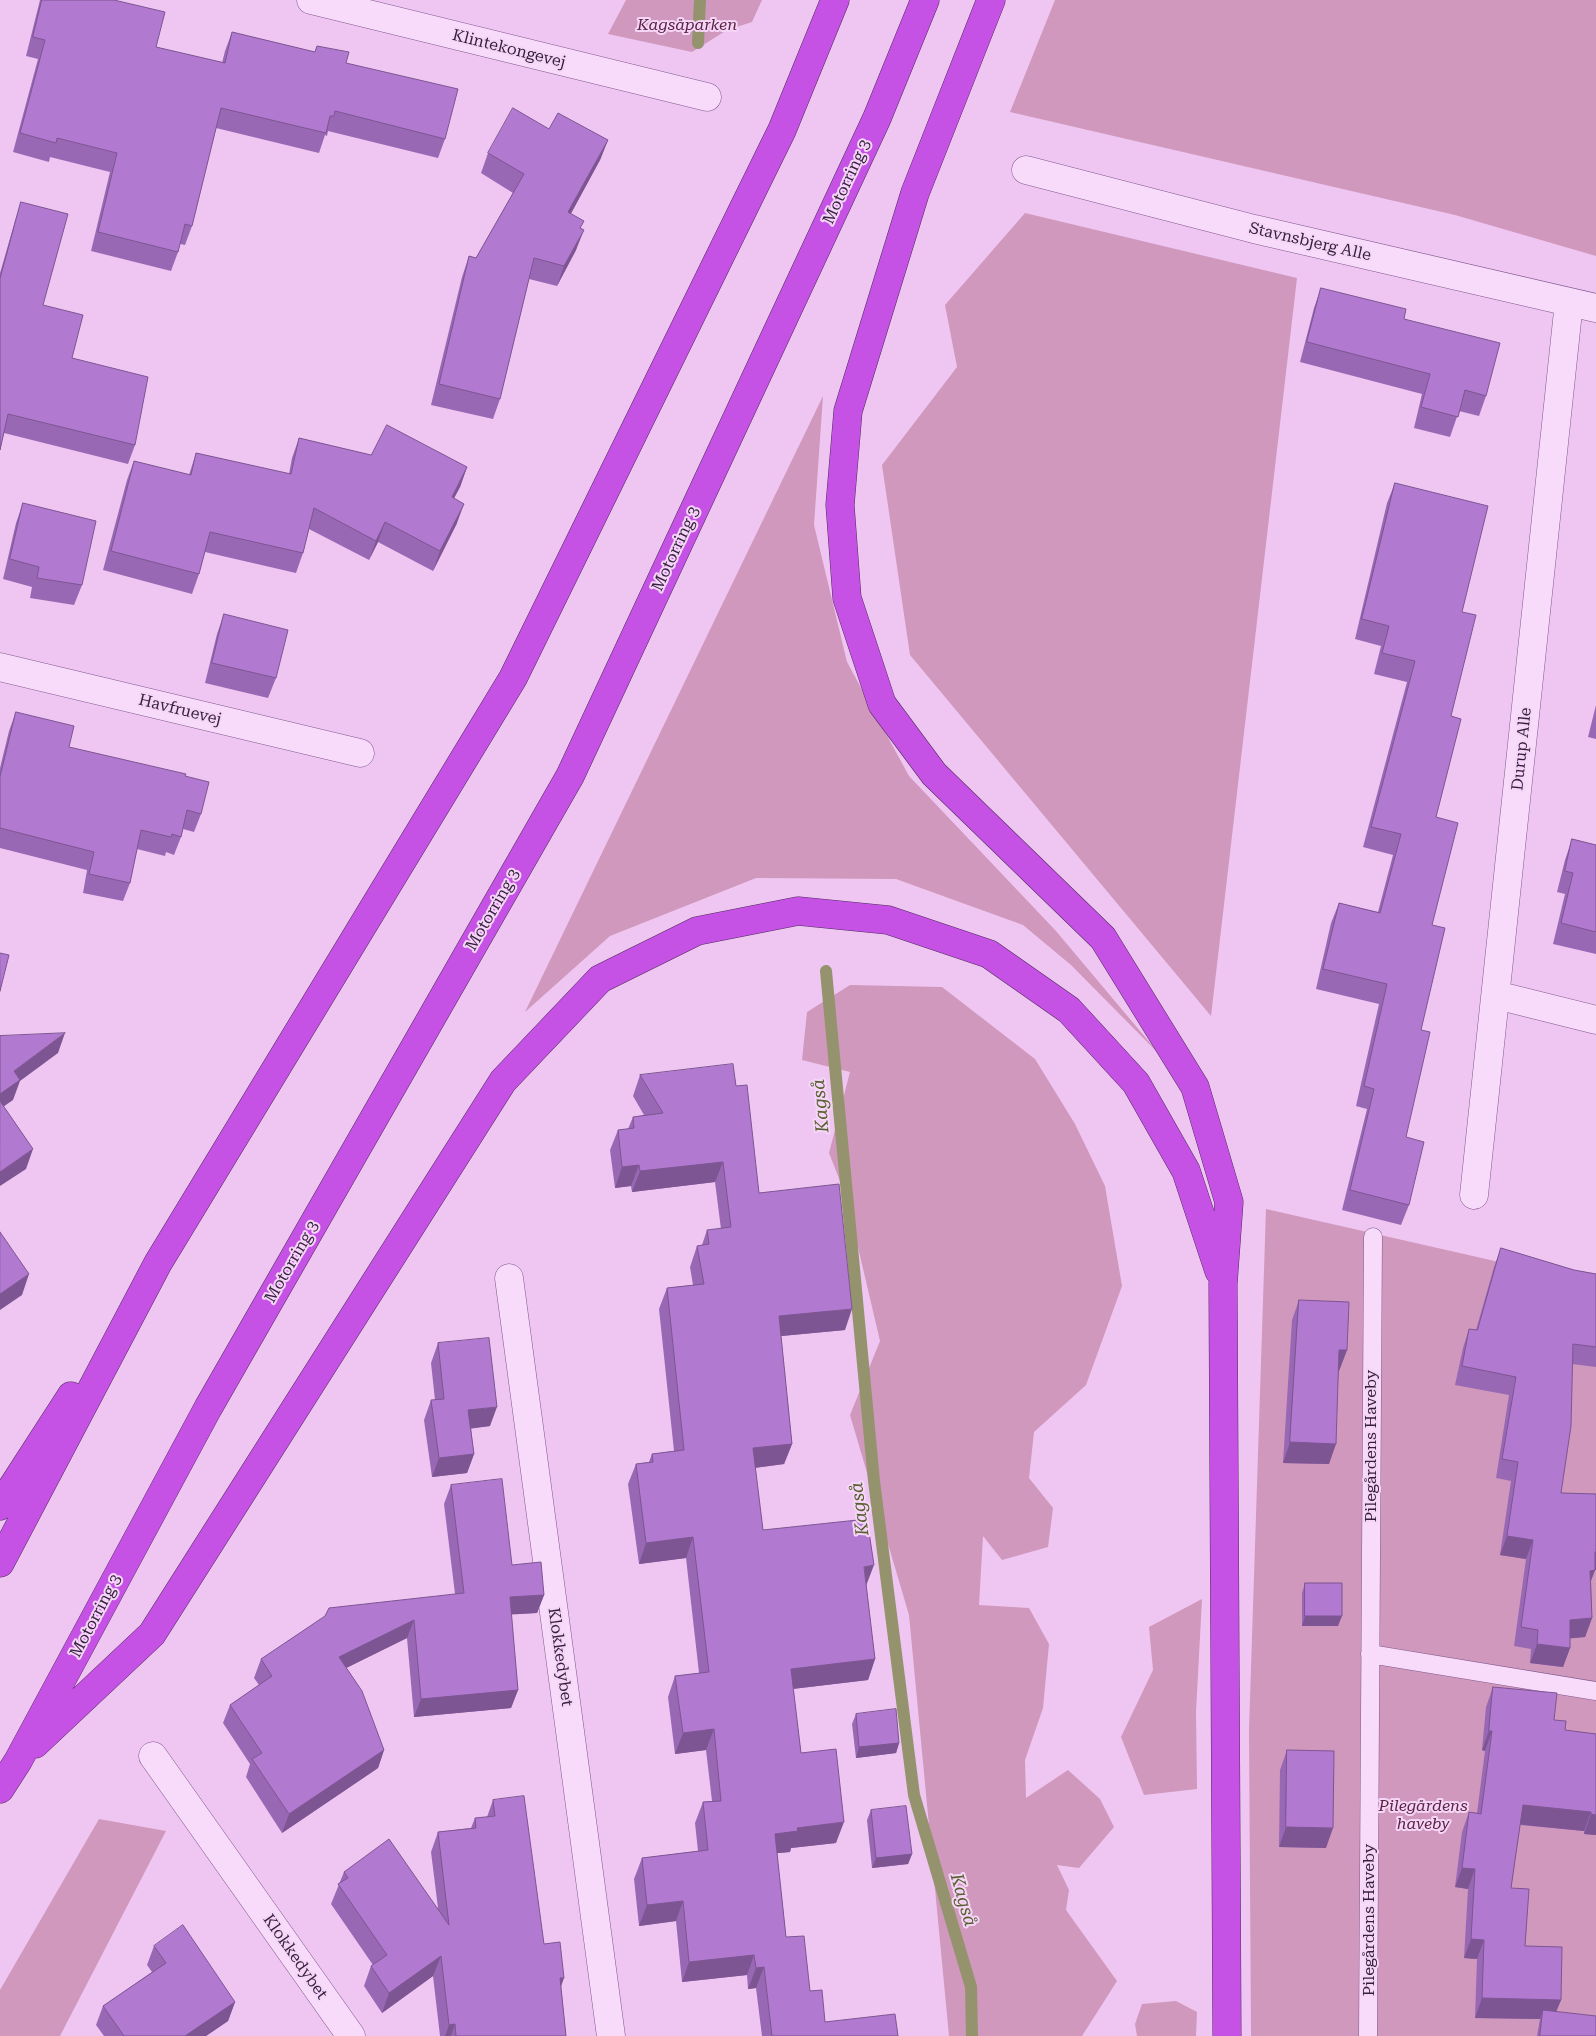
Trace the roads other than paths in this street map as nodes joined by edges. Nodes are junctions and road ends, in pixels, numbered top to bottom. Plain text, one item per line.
1 (312, 0) edge
2 (835, 0) edge
3 (924, 0) edge
4 (991, 0) edge
5 (707, 97) dead end
6 (1026, 170) dead end
7 (1569, 302) junction
8 (1596, 308) edge
9 (0, 667) edge
10 (360, 753) dead end
11 (1496, 995) junction
12 (1596, 1020) edge
13 (1474, 1195) dead end
14 (1373, 1237) dead end
15 (158, 1264) junction
16 (510, 1278) dead end
17 (1223, 1284) junction
18 (0, 1506) edge
19 (0, 1563) edge
20 (1370, 1654) junction
21 (1596, 1691) edge
22 (153, 1756) dead end
23 (18, 1760) junction
24 (0, 1789) edge
25 (350, 2036) edge
26 (611, 2036) edge
27 (1227, 2036) edge
28 (1368, 2036) edge

1 - 5 street, Klintekongevej
2 - 15 highway
3 - 23 highway, Motorring 3
4 - 17 highway
6 - 7 street, Stavnsbjerg Alle
7 - 8 street, Stavnsbjerg Alle
7 - 11 street, Durup Alle
9 - 10 street, Havfruevej
11 - 12 street
11 - 13 street, Durup Alle
14 - 20 lane, Pilegårdens Haveby
15 - 18 highway
15 - 19 highway
16 - 26 street, Klokkedybet
17 - 23 highway
17 - 27 highway
20 - 21 lane
20 - 28 lane, Pilegårdens Haveby
22 - 25 street, Klokkedybet
23 - 24 highway, Motorring 3

